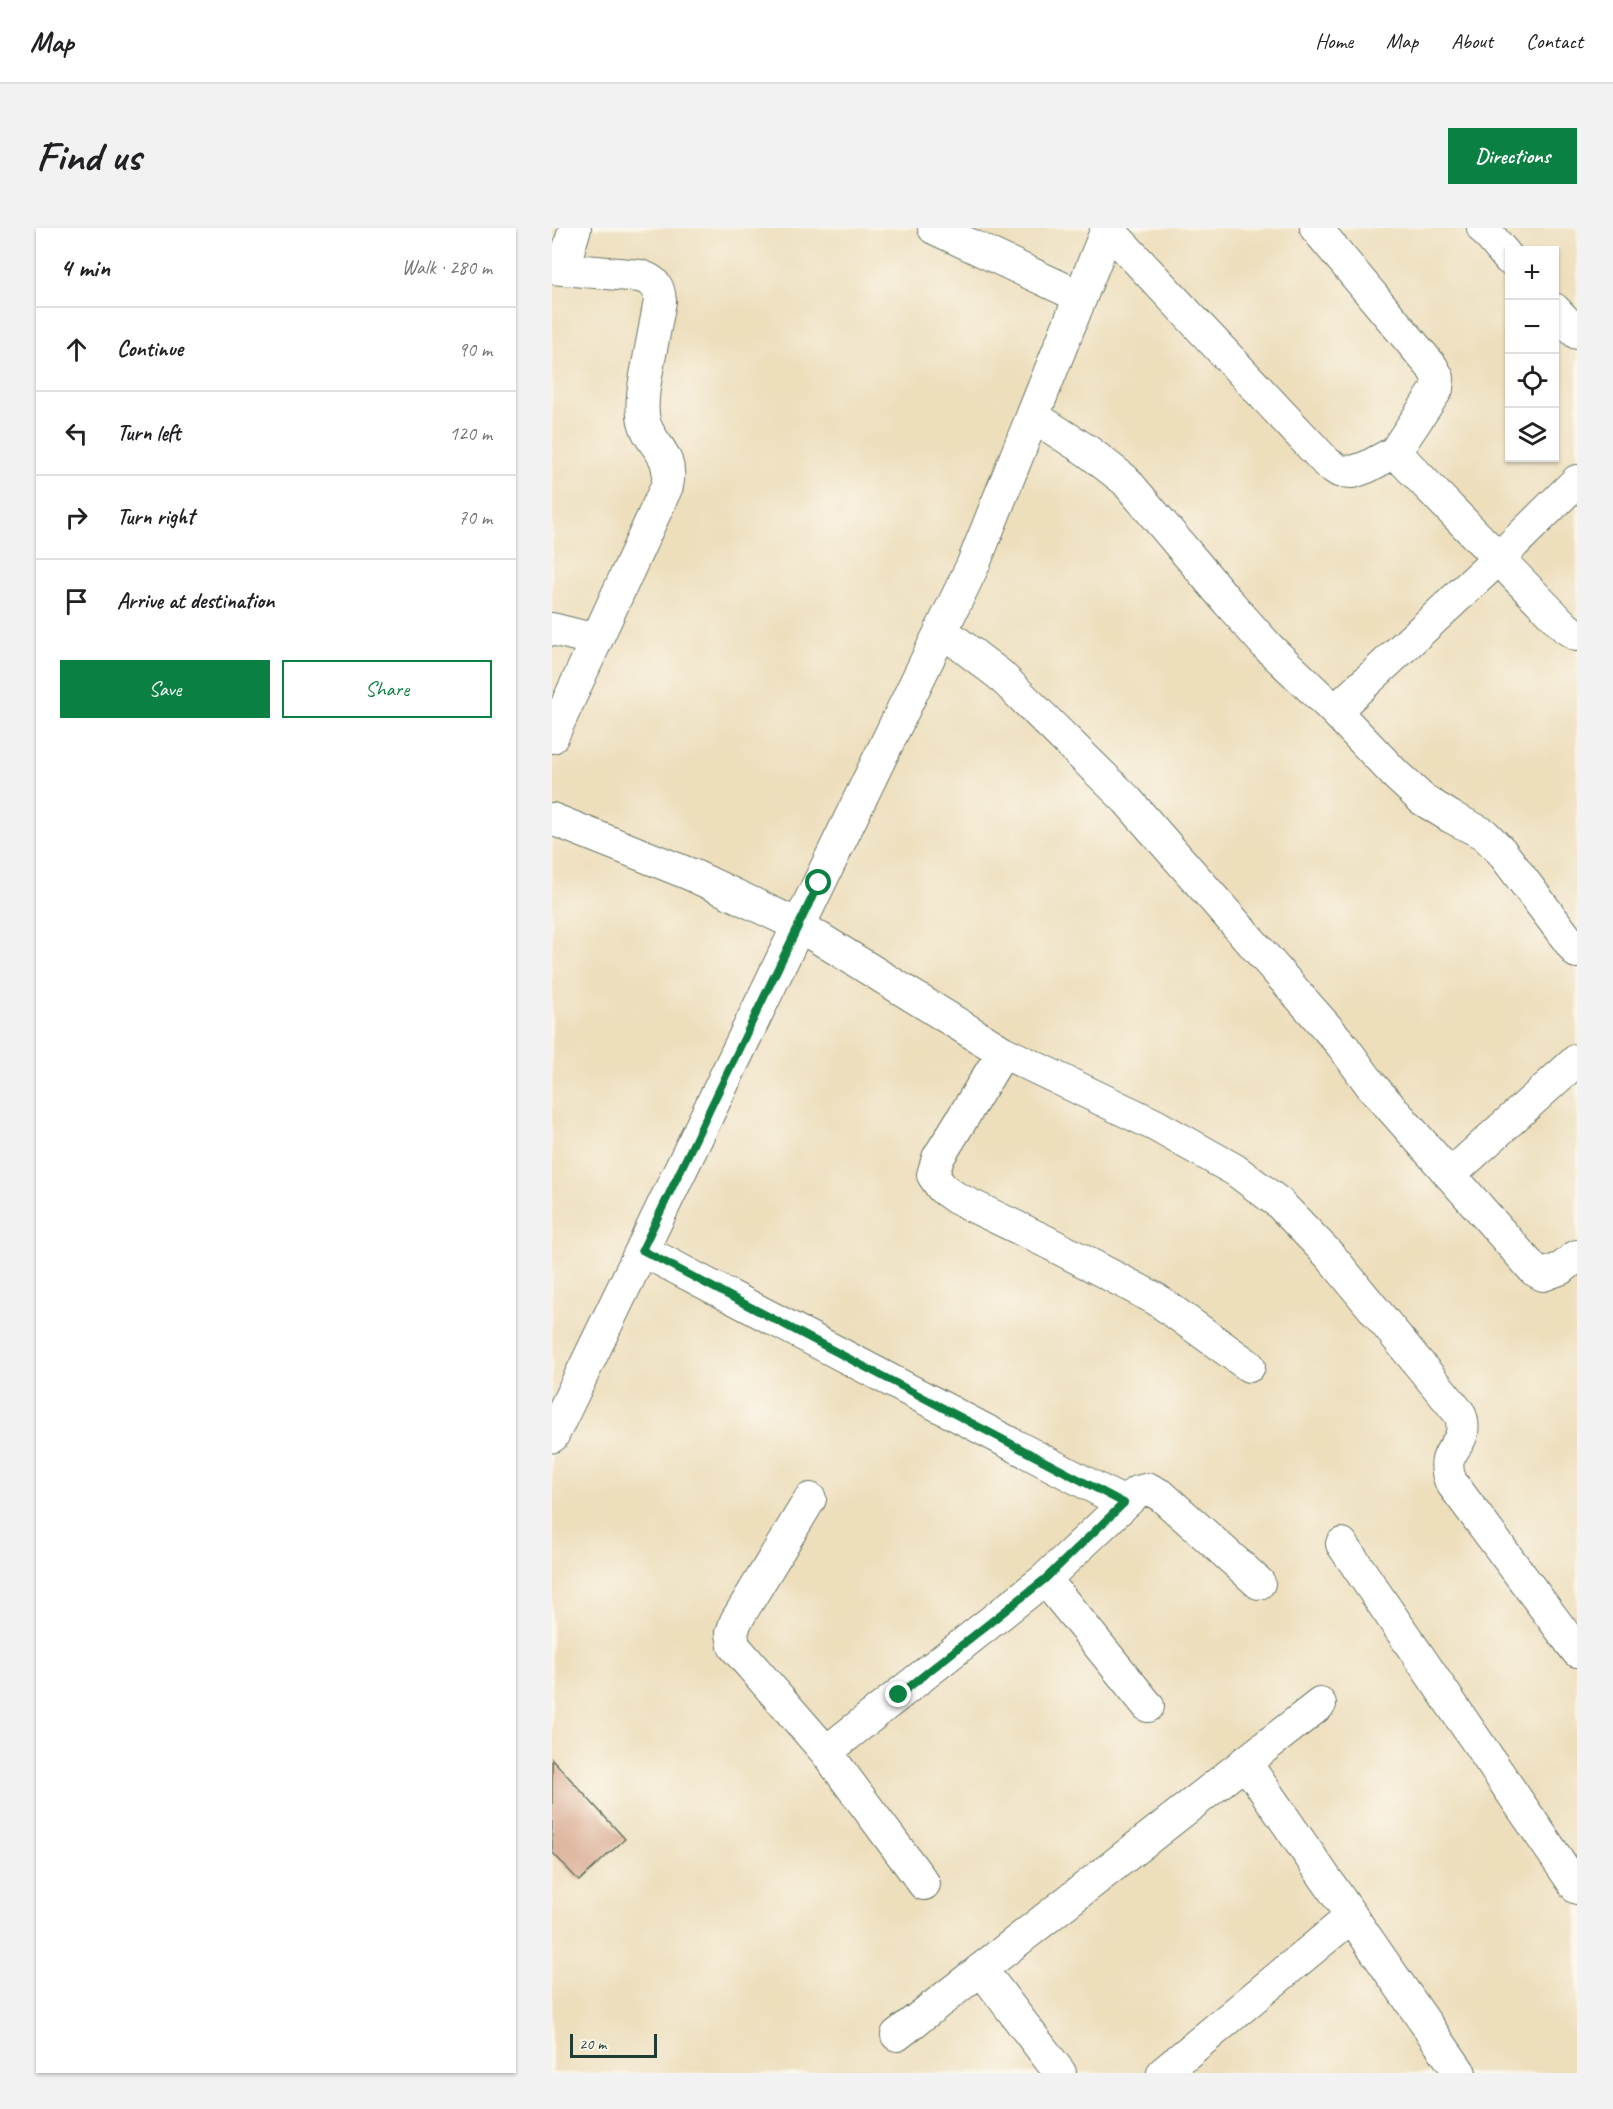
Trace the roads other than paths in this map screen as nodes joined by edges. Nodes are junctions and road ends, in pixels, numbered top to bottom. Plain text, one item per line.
1 (575, 228) edge
2 (934, 228) edge
3 (1316, 228) edge
4 (1483, 228) edge
5 (1108, 229) edge
6 (1505, 254) edge
7 (558, 268) edge
8 (1081, 297) junction
9 (1559, 314) edge
10 (1577, 333) edge
11 (1033, 416) junction
12 (1395, 452) junction
13 (1577, 482) edge
14 (1498, 559) junction
15 (552, 629) edge
16 (942, 630) junction
17 (1577, 635) edge
18 (596, 640) junction
19 (1335, 711) junction
20 (552, 737) edge
21 (552, 819) edge
22 (798, 926) junction
23 (1577, 952) edge
24 (1003, 1052) junction
25 (1577, 1060) edge
26 (1450, 1175) junction
27 (642, 1250) junction
28 (1577, 1256) edge
29 (1250, 1366) dead end
30 (552, 1436) edge
31 (810, 1499) dead end
32 (1124, 1503) junction
33 (1342, 1544) dead end
34 (1045, 1579) junction
35 (1259, 1583) dead end
36 (1577, 1651) edge
37 (1320, 1704) dead end
38 (1149, 1706) dead end
39 (826, 1752) junction
40 (1245, 1762) junction
41 (924, 1884) dead end
42 (1577, 1888) edge
43 (1352, 1917) junction
44 (981, 1969) junction
45 (897, 2035) dead end
46 (1060, 2073) edge
47 (1163, 2073) edge
48 (1460, 2073) edge

1 - 7 street
2 - 8 street
3 - 12 street
4 - 6 street
5 - 8 street
5 - 12 street
7 - 18 street
8 - 11 street
9 - 10 street
11 - 16 street
11 - 19 street
12 - 14 street
13 - 14 street
14 - 17 street
14 - 19 street
15 - 18 street
16 - 22 street
16 - 26 street
18 - 20 street
19 - 23 street
21 - 22 street
22 - 24 street
22 - 27 street
24 - 29 street
24 - 36 street
25 - 26 street
26 - 28 street
27 - 30 street
27 - 32 street
31 - 39 street
32 - 34 street
32 - 35 street
33 - 42 street
34 - 38 street
34 - 39 street
37 - 40 street
39 - 41 street
40 - 43 street
40 - 44 street
43 - 47 street
43 - 48 street
44 - 45 street
44 - 46 street

